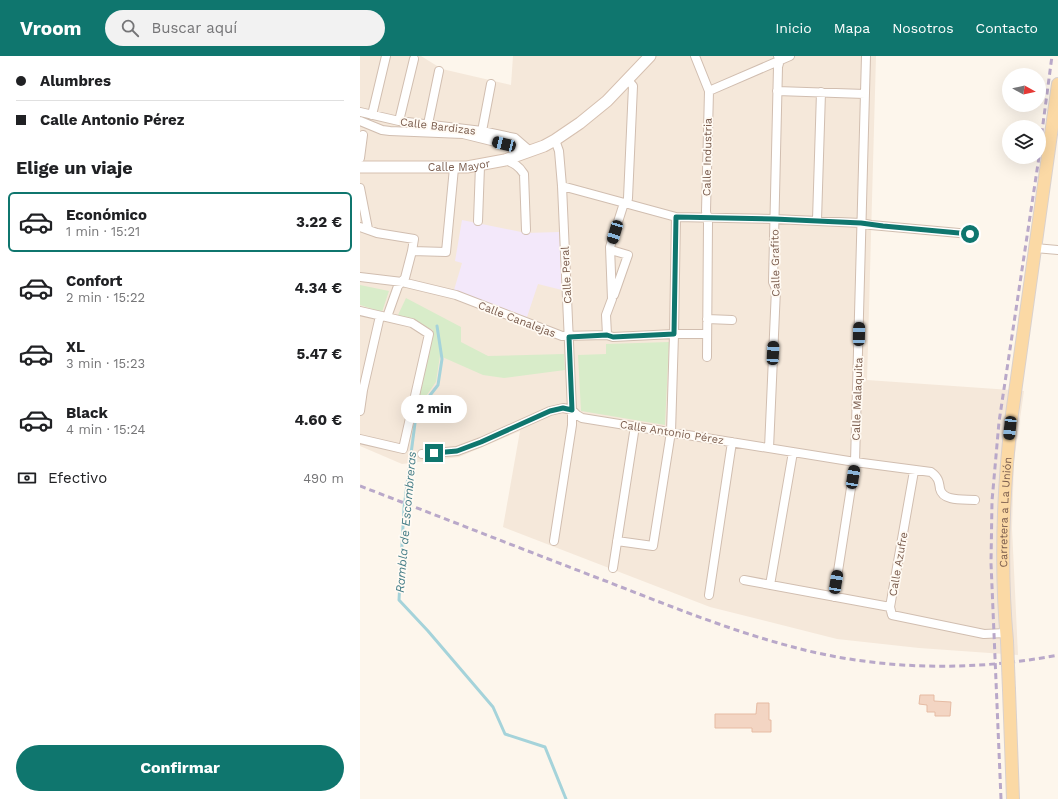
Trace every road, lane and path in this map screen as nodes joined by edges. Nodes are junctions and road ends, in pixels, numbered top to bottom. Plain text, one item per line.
1 (386, 56) edge
2 (650, 56) edge
3 (695, 56) edge
4 (790, 56) edge
5 (866, 56) edge
6 (779, 58) edge
7 (414, 59) dead end
8 (439, 71) dead end
9 (627, 80) junction
10 (491, 84) dead end
11 (1058, 84) edge
12 (709, 91) junction
13 (777, 91) junction
14 (821, 92) junction
15 (865, 94) junction
16 (360, 112) edge
17 (372, 115) junction
18 (360, 121) edge
19 (399, 121) junction
20 (428, 124) junction
21 (482, 131) junction
22 (363, 136) dead end
23 (556, 140) junction
24 (530, 150) junction
25 (360, 158) edge
26 (505, 160) junction
27 (480, 166) junction
28 (360, 167) edge
29 (454, 168) junction
30 (562, 186) junction
31 (360, 188) edge
32 (625, 203) junction
33 (676, 217) junction
34 (707, 218) junction
35 (774, 219) junction
36 (817, 220) junction
37 (478, 221) dead end
38 (861, 223) junction
39 (360, 227) edge
40 (368, 229) junction
41 (526, 230) dead end
42 (970, 234) dead end
43 (1035, 248) junction
44 (610, 250) junction
45 (1058, 250) edge
46 (412, 251) junction
47 (360, 277) edge
48 (402, 282) junction
49 (612, 299) junction
50 (360, 311) edge
51 (383, 317) junction
52 (707, 319) junction
53 (732, 320) dead end
54 (674, 334) junction
55 (707, 334) junction
56 (607, 335) junction
57 (569, 337) junction
58 (707, 357) dead end
59 (362, 390) edge
60 (572, 410) junction
61 (360, 411) edge
62 (635, 426) junction
63 (671, 432) junction
64 (360, 439) edge
65 (732, 442) junction
66 (769, 448) junction
67 (793, 452) junction
68 (422, 454) dead end
69 (855, 462) junction
70 (914, 470) junction
71 (975, 500) dead end
72 (554, 541) dead end
73 (617, 541) junction
74 (613, 568) dead end
75 (744, 580) dead end
76 (770, 585) junction
77 (709, 595) dead end
78 (834, 597) junction
79 (890, 607) junction
80 (1006, 637) junction
81 (1013, 799) edge

1 - 17 street
2 - 9 street, Calle Mayor
3 - 12 street, Calle Industria
4 - 6 street
5 - 15 street, Calle Malaquita
6 - 12 street
6 - 13 street, Calle Grafito
7 - 19 street
8 - 20 street
9 - 23 street, Calle Mayor
9 - 32 street
10 - 21 street
11 - 43 main road, Carretera a La Unión
12 - 34 street, Calle Industria
13 - 14 street
13 - 35 street, Calle Grafito
14 - 15 street
14 - 36 street
15 - 38 street, Calle Malaquita
16 - 17 street, Calle Bardizas
17 - 19 street, Calle Bardizas
18 - 24 street, Calle Bardizas
19 - 20 street, Calle Bardizas
20 - 21 street, Calle Bardizas
21 - 24 street, Calle Bardizas
22 - 25 street
23 - 24 street, Calle Mayor
23 - 30 street, Calle Peral
24 - 26 street, Calle Mayor
26 - 27 street, Calle Mayor
26 - 41 street
27 - 29 street, Calle Mayor
27 - 37 street
28 - 29 street, Calle Mayor
29 - 46 street
30 - 32 street
30 - 57 street, Calle Peral
31 - 40 street
32 - 33 street
32 - 44 street
33 - 34 street
33 - 54 street
34 - 35 street
34 - 52 street, Calle Industria
35 - 36 street
35 - 66 street, Calle Grafito
36 - 38 street
38 - 42 street
38 - 69 street, Calle Malaquita
39 - 40 street
40 - 46 street
43 - 45 street
43 - 80 main road, Carretera a La Unión
44 - 49 street
44 - 49 street
46 - 48 street
47 - 48 street, Calle Canalejas
48 - 51 street
48 - 57 street, Calle Canalejas
49 - 56 street
50 - 51 street
51 - 59 street
51 - 64 street
52 - 53 street
52 - 55 street, Calle Industria
54 - 55 street, Calle Canalejas
54 - 56 street, Calle Canalejas
54 - 63 street
55 - 58 street, Calle Industria
56 - 57 street, Calle Canalejas
57 - 60 street, Calle Peral
59 - 61 street
60 - 62 street, Calle Antonio Pérez
60 - 68 street, Calle Antonio Pérez
60 - 72 street, Calle Peral
62 - 63 street, Calle Antonio Pérez
62 - 73 street
63 - 65 street, Calle Antonio Pérez
63 - 73 street
65 - 66 street, Calle Antonio Pérez
65 - 77 street
66 - 67 street, Calle Antonio Pérez
67 - 69 street, Calle Antonio Pérez
67 - 76 street
69 - 70 street, Calle Antonio Pérez
69 - 78 street, Calle Malaquita
70 - 71 street, Calle Antonio Pérez
70 - 79 street, Calle Azufre
73 - 74 street
75 - 76 street, Calle Azufre
76 - 78 street, Calle Azufre
78 - 79 street, Calle Azufre
79 - 80 street
80 - 81 main road, Carretera a La Unión, bridge

